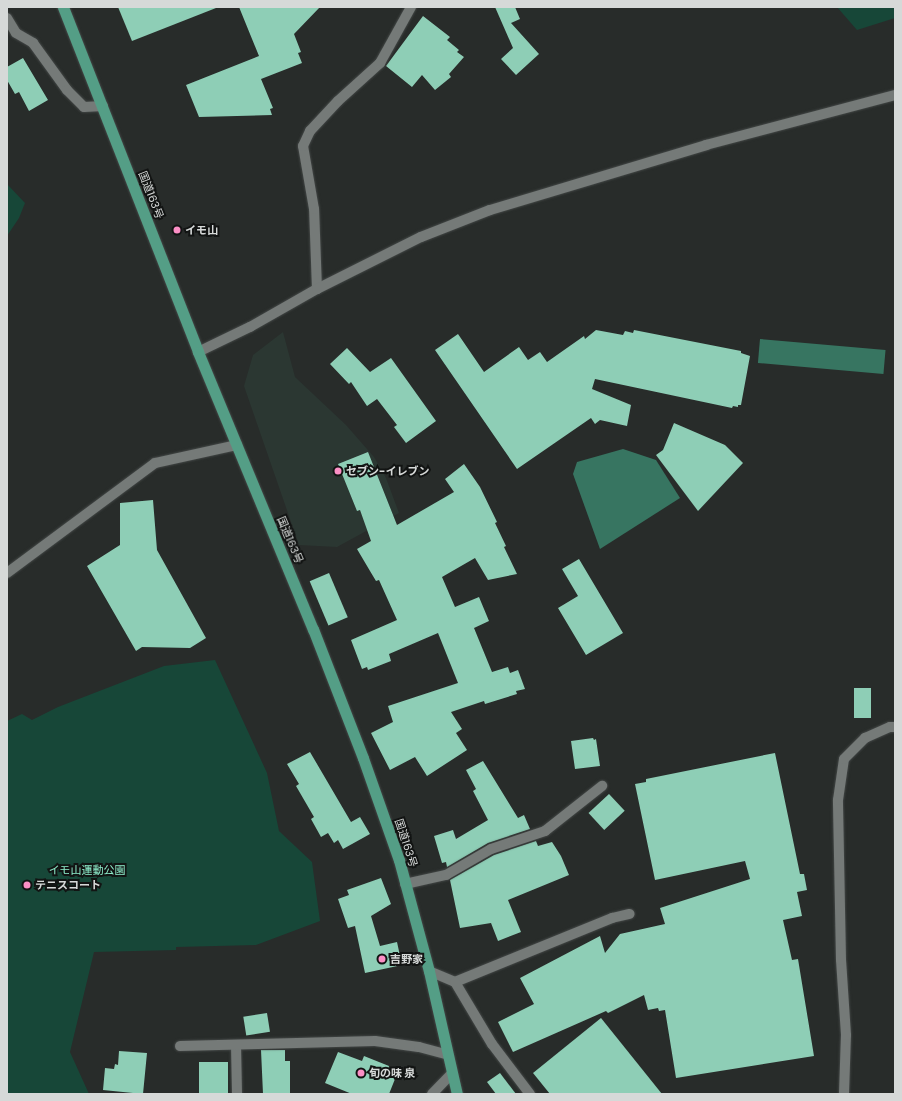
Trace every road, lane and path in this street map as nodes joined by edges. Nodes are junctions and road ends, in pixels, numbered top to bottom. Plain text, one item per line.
1 (63, 7) edge
2 (410, 7) edge
3 (7, 18) edge
4 (895, 95) edge
5 (103, 106) junction
6 (317, 289) junction
7 (198, 352) junction
8 (237, 445) junction
9 (7, 573) edge
10 (895, 727) edge
11 (602, 786) dead end
12 (406, 884) junction
13 (630, 914) dead end
14 (429, 971) junction
15 (455, 982) junction
16 (236, 1045) junction
17 (180, 1046) dead end
18 (448, 1055) junction
19 (452, 1073) junction
20 (237, 1094) edge
21 (432, 1094) edge
22 (457, 1094) edge
23 (530, 1094) edge
24 (844, 1094) edge

1 - 5 highway, 国道163号
2 - 6 street
3 - 5 street
4 - 6 street
5 - 7 highway, 国道163号
6 - 7 street
7 - 8 highway, 国道163号
8 - 9 street
8 - 12 highway, 国道163号
10 - 24 street
11 - 12 street
12 - 14 highway, 国道163号
13 - 15 street
14 - 15 street
14 - 18 highway, 国道163号
15 - 23 street
16 - 17 street
16 - 18 street
16 - 20 street
18 - 19 highway, 国道163号
19 - 21 street
19 - 22 highway, 国道163号

